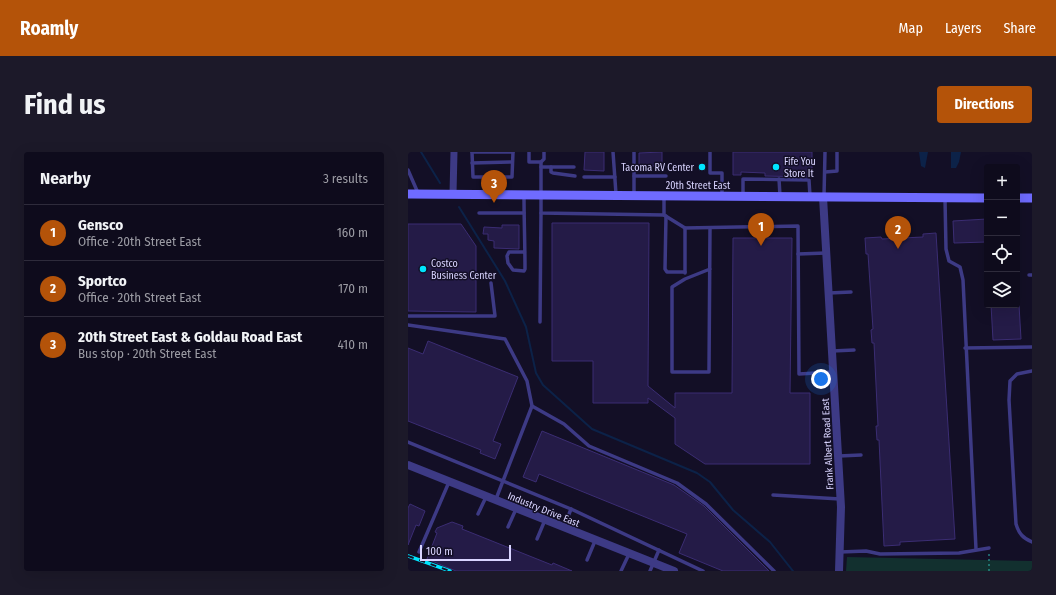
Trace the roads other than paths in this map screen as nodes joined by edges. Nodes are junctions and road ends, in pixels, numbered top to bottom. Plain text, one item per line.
1 (454, 152) edge
2 (472, 152) edge
3 (512, 152) edge
4 (529, 152) edge
5 (544, 152) edge
6 (613, 152) edge
7 (634, 152) edge
8 (710, 152) edge
9 (825, 152) edge
10 (837, 152) edge
11 (512, 162) junction
12 (541, 162) junction
13 (472, 163) junction
14 (541, 167) junction
15 (551, 167) junction
16 (574, 167) dead end
17 (408, 170) edge
18 (825, 172) junction
19 (575, 176) dead end
20 (634, 176) junction
21 (666, 176) dead end
22 (584, 177) dead end
23 (615, 177) junction
24 (780, 179) junction
25 (408, 194) edge
26 (418, 194) junction
27 (453, 194) junction
28 (524, 195) junction
29 (541, 195) junction
30 (616, 195) junction
31 (634, 195) junction
32 (664, 196) junction
33 (722, 196) junction
34 (743, 196) junction
35 (780, 197) junction
36 (810, 197) junction
37 (823, 197) junction
38 (945, 198) junction
39 (984, 198) edge
40 (1020, 198) edge
41 (1032, 198) edge
42 (479, 213) dead end
43 (524, 213) junction
44 (541, 213) junction
45 (665, 215) junction
46 (685, 228) junction
47 (710, 228) junction
48 (525, 252) junction
49 (826, 252) junction
50 (798, 254) junction
51 (710, 269) junction
52 (685, 272) junction
53 (685, 279) junction
54 (491, 283) dead end
55 (851, 292) dead end
56 (828, 293) junction
57 (408, 316) edge
58 (540, 322) dead end
59 (408, 325) edge
60 (1032, 347) edge
61 (965, 348) junction
62 (854, 350) dead end
63 (831, 351) junction
64 (1032, 371) edge
65 (832, 372) junction
66 (532, 406) junction
67 (408, 442) edge
68 (860, 454) dead end
69 (838, 456) junction
70 (408, 465) edge
71 (503, 481) junction
72 (449, 482) junction
73 (773, 495) dead end
74 (486, 497) junction
75 (840, 499) junction
76 (495, 500) junction
77 (516, 509) junction
78 (571, 509) junction
79 (478, 514) dead end
80 (545, 520) junction
81 (508, 527) dead end
82 (564, 528) junction
83 (536, 538) dead end
84 (595, 541) junction
85 (1032, 542) edge
86 (989, 548) road end
87 (976, 549) junction
88 (659, 550) junction
89 (419, 552) dead end
90 (840, 552) junction
91 (629, 554) junction
92 (587, 560) dead end
93 (652, 567) edge
94 (620, 571) edge
95 (674, 571) edge
96 (703, 571) edge
97 (774, 571) edge
98 (839, 571) edge

1 - 27 street
2 - 3 lane
2 - 13 lane
3 - 11 lane
4 - 12 lane
5 - 12 lane
6 - 23 lane
7 - 20 lane
8 - 33 lane
9 - 18 lane
10 - 18 lane
11 - 13 lane
11 - 13 lane
12 - 14 lane
14 - 15 lane
14 - 29 lane
15 - 16 lane
15 - 19 lane
17 - 26 lane
18 - 37 lane
20 - 21 lane
20 - 31 lane
22 - 23 lane
23 - 30 lane
24 - 34 lane
24 - 35 lane
24 - 36 lane
25 - 26 main road, 20th Street East
26 - 27 main road, 20th Street East
27 - 28 main road, 20th Street East
28 - 29 main road, 20th Street East
28 - 43 lane
29 - 30 main road, 20th Street East
29 - 44 lane
30 - 31 main road, 20th Street East
31 - 32 main road, 20th Street East
32 - 33 main road, 20th Street East
32 - 45 lane
33 - 34 main road, 20th Street East
34 - 35 main road, 20th Street East
35 - 36 main road, 20th Street East
36 - 37 main road, 20th Street East
37 - 38 main road, 20th Street East
37 - 49 street, Frank Albert Road East
38 - 39 main road, 20th Street East
38 - 61 lane
40 - 41 main road
42 - 43 lane
43 - 48 lane
44 - 45 lane
44 - 58 lane
45 - 46 lane
45 - 52 lane
46 - 47 lane
46 - 52 lane
47 - 50 lane
47 - 51 lane
48 - 48 lane
49 - 50 lane
49 - 56 street, Frank Albert Road East
50 - 65 lane
51 - 53 lane
51 - 53 lane
52 - 53 lane
54 - 57 lane
55 - 56 lane
56 - 63 street, Frank Albert Road East
59 - 66 lane
60 - 61 lane
61 - 87 lane
62 - 63 lane
63 - 65 street, Frank Albert Road East
64 - 85 lane
65 - 69 street, Frank Albert Road East
66 - 71 lane
66 - 97 lane
67 - 71 lane
68 - 69 lane
69 - 75 street, Frank Albert Road East
70 - 72 street, Industry Drive East
71 - 76 lane
71 - 78 lane
72 - 74 street, Industry Drive East
72 - 89 lane
73 - 75 lane
74 - 76 street, Industry Drive East
74 - 79 lane
75 - 90 street, Frank Albert Road East
76 - 77 street, Industry Drive East
77 - 80 street, Industry Drive East
77 - 81 lane
78 - 82 lane
78 - 88 lane
80 - 82 street, Industry Drive East
80 - 83 lane
82 - 84 street, Industry Drive East
84 - 91 street, Industry Drive East
84 - 92 lane
86 - 87 lane
87 - 90 lane
88 - 93 lane
88 - 96 lane
90 - 98 street, Frank Albert Road East
91 - 93 street, Industry Drive East
91 - 94 lane
93 - 95 street, Industry Drive East

